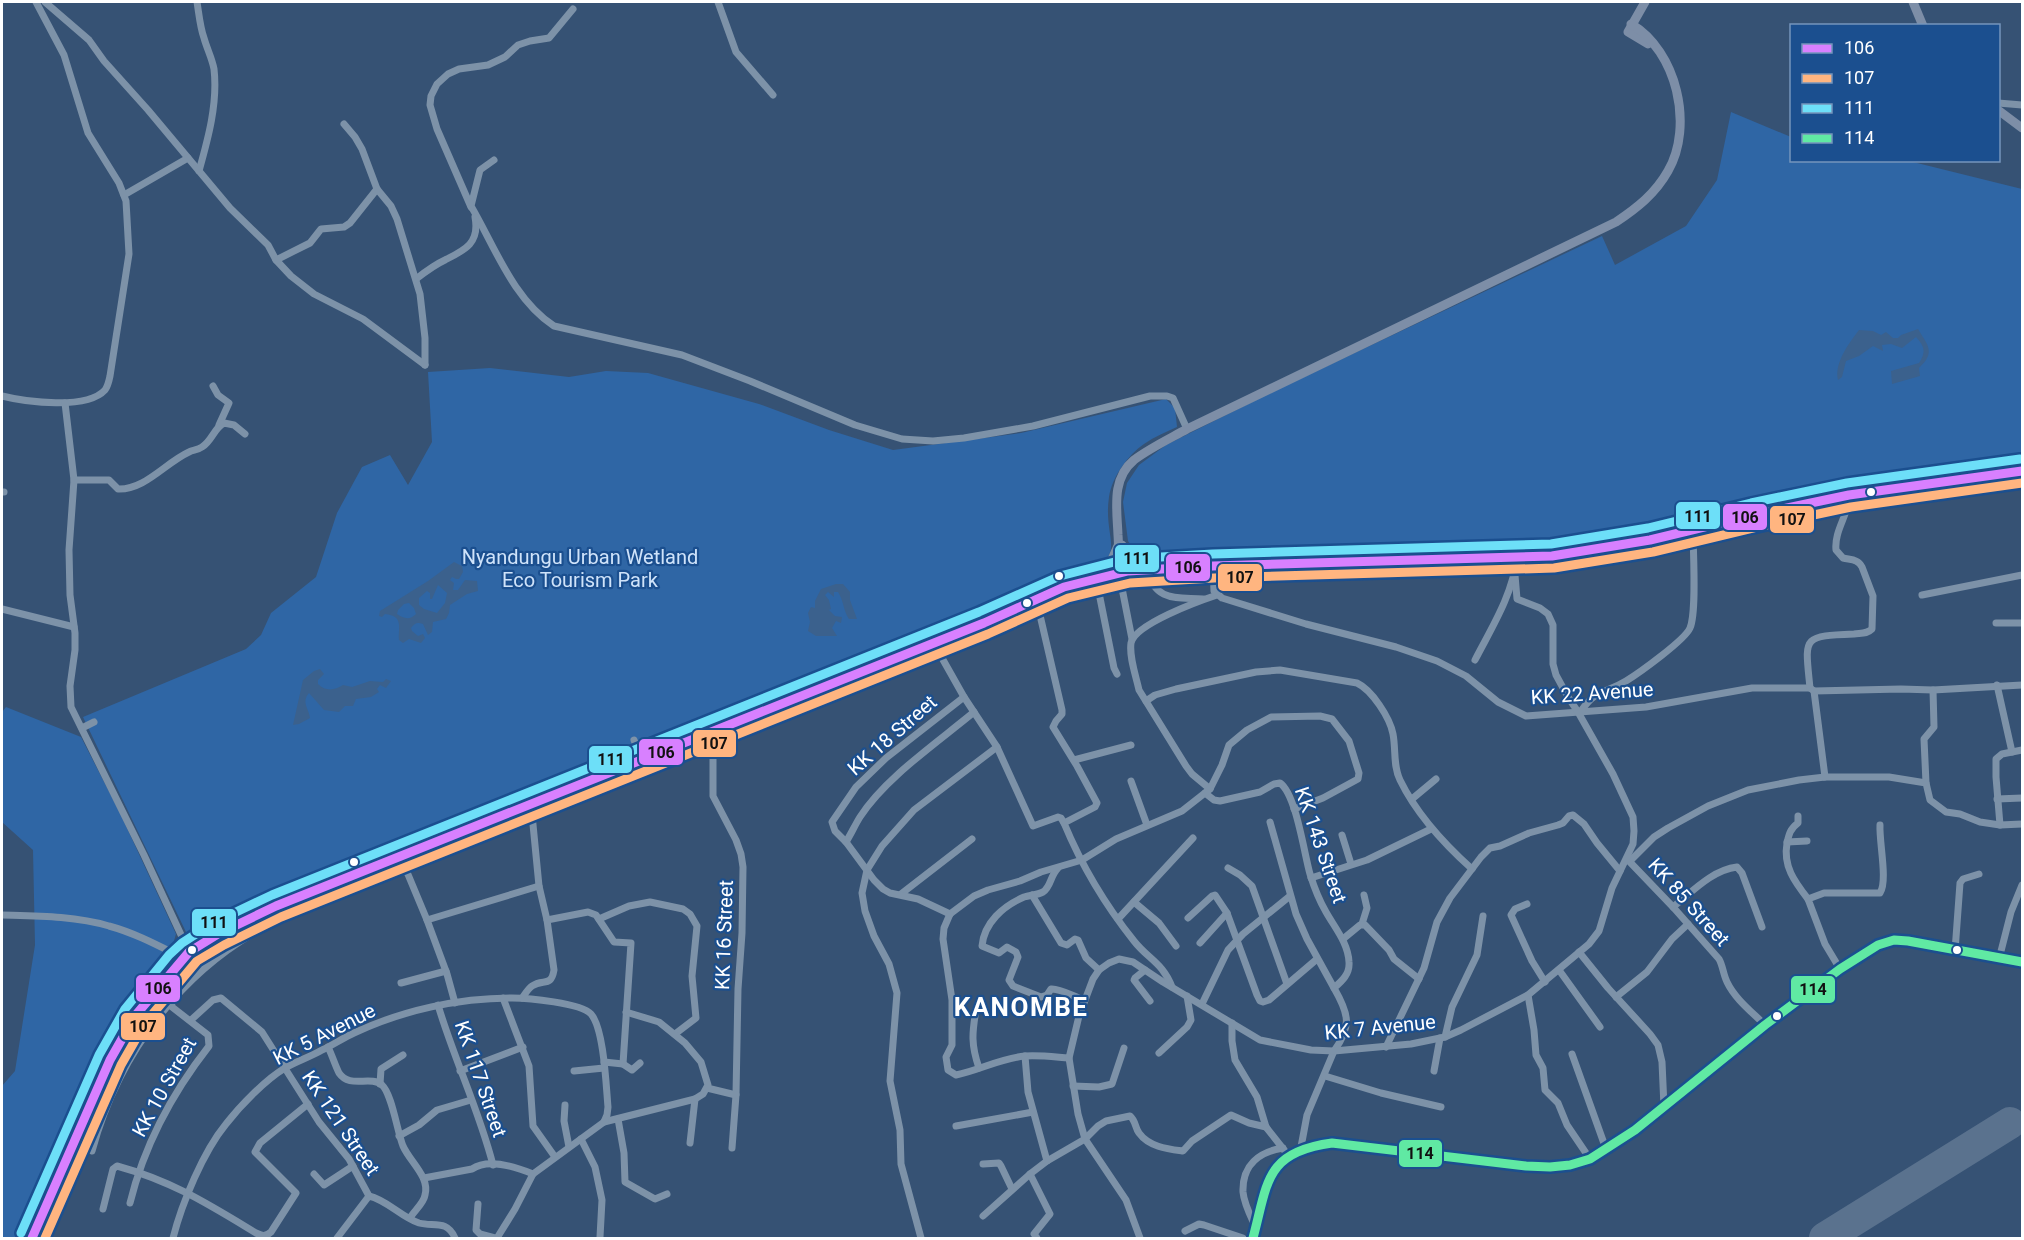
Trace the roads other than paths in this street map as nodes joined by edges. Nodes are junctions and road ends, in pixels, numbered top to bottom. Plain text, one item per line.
1 (36, 2) edge
2 (45, 2) edge
3 (197, 2) edge
4 (718, 2) edge
5 (1646, 2) edge
6 (1913, 2) edge
7 (573, 9) dead end
8 (1922, 24) edge
9 (773, 95) dead end
10 (2000, 103) edge
11 (2022, 105) edge
12 (2000, 112) edge
13 (344, 124) dead end
14 (2022, 128) edge
15 (188, 158) junction
16 (494, 160) dead end
17 (199, 171) junction
18 (377, 189) junction
19 (124, 195) junction
20 (471, 206) junction
21 (276, 260) junction
22 (416, 279) junction
23 (213, 386) dead end
24 (2, 396) edge
25 (65, 403) junction
26 (223, 424) junction
27 (1187, 429) junction
28 (245, 434) dead end
29 (2022, 471) edge
30 (74, 480) junction
31 (1849, 495) junction
32 (1693, 530) junction
33 (1120, 547) junction
34 (1517, 558) junction
35 (1213, 566) junction
36 (1150, 570) junction
37 (1123, 572) junction
38 (1515, 575) junction
39 (2022, 575) edge
40 (1098, 578) junction
41 (1216, 595) junction
42 (1922, 595) dead end
43 (1169, 597) junction
44 (1036, 598) junction
45 (1205, 599) junction
46 (2, 609) edge
47 (1174, 612) junction
48 (1996, 623) dead end
49 (2022, 623) edge
50 (74, 627) junction
51 (1132, 639) junction
52 (933, 642) junction
53 (1475, 660) dead end
54 (1117, 674) dead end
55 (1997, 685) junction
56 (2022, 685) edge
57 (1812, 689) junction
58 (1933, 690) junction
59 (964, 697) junction
60 (1146, 701) junction
61 (974, 711) junction
62 (1579, 711) junction
63 (94, 722) dead end
64 (82, 729) junction
65 (713, 730) junction
66 (634, 740) dead end
67 (1131, 745) dead end
68 (998, 747) junction
69 (2022, 750) edge
70 (2012, 752) junction
71 (641, 759) junction
72 (1074, 760) junction
73 (1825, 777) junction
74 (1436, 778) dead end
75 (1131, 781) dead end
76 (1926, 783) junction
77 (1208, 791) junction
78 (2022, 798) edge
79 (1412, 799) junction
80 (1997, 799) junction
81 (531, 804) junction
82 (1294, 809) junction
83 (1798, 816) dead end
84 (1270, 822) dead end
85 (1065, 823) junction
86 (2022, 824) edge
87 (1147, 825) junction
88 (1880, 825) dead end
89 (2000, 825) junction
90 (1431, 829) junction
91 (1342, 835) dead end
92 (1193, 838) dead end
93 (972, 839) dead end
94 (1807, 841) dead end
95 (846, 842) junction
96 (1787, 842) junction
97 (1082, 860) junction
98 (1629, 860) junction
99 (1351, 864) junction
100 (1063, 865) junction
101 (1228, 868) dead end
102 (1472, 869) junction
103 (867, 870) junction
104 (1620, 871) junction
105 (359, 874) junction
106 (1979, 874) dead end
107 (380, 878) junction
108 (1311, 878) junction
109 (2022, 885) edge
110 (539, 886) junction
111 (901, 894) junction
112 (1032, 895) junction
113 (1364, 895) dead end
114 (1290, 896) junction
115 (1808, 899) junction
116 (1134, 902) junction
117 (1527, 904) dead end
118 (1673, 907) junction
119 (1227, 913) junction
120 (950, 914) junction
121 (2, 915) edge
122 (1483, 916) dead end
123 (1188, 918) dead end
124 (599, 919) junction
125 (427, 920) junction
126 (546, 920) junction
127 (1119, 920) junction
128 (1263, 920) junction
129 (1362, 924) junction
130 (1688, 924) junction
131 (1762, 927) dead end
132 (1343, 939) junction
133 (1236, 940) junction
134 (1200, 944) dead end
135 (1176, 946) dead end
136 (1955, 951) junction
137 (1579, 952) junction
138 (183, 958) junction
139 (1317, 959) junction
140 (1999, 960) junction
141 (2022, 962) edge
142 (1840, 969) junction
143 (1099, 970) junction
144 (1144, 970) junction
145 (1558, 970) junction
146 (446, 971) junction
147 (1419, 980) junction
148 (1545, 982) junction
149 (401, 983) dead end
150 (1287, 984) junction
151 (1173, 988) junction
152 (1334, 988) junction
153 (1528, 995) junction
154 (1187, 996) junction
155 (1616, 997) junction
156 (503, 998) junction
157 (522, 998) junction
158 (1084, 1000) junction
159 (171, 1001) junction
160 (1150, 1001) dead end
161 (455, 1003) junction
162 (1202, 1004) junction
163 (438, 1005) junction
164 (976, 1010) dead end
165 (626, 1012) junction
166 (191, 1020) junction
167 (1232, 1023) junction
168 (1766, 1025) junction
169 (1600, 1027) dead end
170 (675, 1034) junction
171 (1443, 1038) junction
172 (328, 1047) junction
173 (523, 1047) junction
174 (1386, 1047) junction
175 (1124, 1048) dead end
176 (1334, 1052) junction
177 (1159, 1053) dead end
178 (1572, 1054) dead end
179 (403, 1055) dead end
180 (1025, 1056) junction
181 (1069, 1058) junction
182 (640, 1063) dead end
183 (623, 1064) junction
184 (604, 1065) junction
185 (285, 1068) junction
186 (979, 1068) junction
187 (460, 1071) junction
188 (574, 1071) dead end
189 (1434, 1071) dead end
190 (1325, 1076) junction
191 (380, 1084) junction
192 (1073, 1086) junction
193 (707, 1088) junction
194 (736, 1095) junction
195 (695, 1099) junction
196 (471, 1100) junction
197 (308, 1104) junction
198 (566, 1105) dead end
199 (1441, 1107) dead end
200 (1664, 1107) junction
201 (1033, 1112) junction
202 (618, 1119) junction
203 (604, 1122) junction
204 (956, 1126) dead end
205 (1266, 1126) junction
206 (399, 1136) junction
207 (581, 1139) junction
208 (1085, 1139) junction
209 (690, 1143) dead end
210 (569, 1147) junction
211 (1301, 1147) junction
212 (732, 1148) dead end
213 (1606, 1149) junction
214 (92, 1150) dead end
215 (1286, 1151) junction
216 (555, 1157) junction
217 (1590, 1159) junction
218 (1047, 1161) junction
219 (982, 1164) dead end
220 (493, 1165) junction
221 (353, 1166) junction
222 (138, 1172) junction
223 (314, 1174) dead end
224 (533, 1174) junction
225 (1030, 1174) junction
226 (424, 1178) junction
227 (1012, 1189) junction
228 (190, 1193) junction
229 (668, 1194) dead end
230 (369, 1196) junction
231 (130, 1203) dead end
232 (478, 1204) dead end
233 (103, 1209) dead end
234 (983, 1216) dead end
235 (410, 1218) junction
236 (1256, 1228) junction
237 (1185, 1231) dead end
238 (600, 1237) dead end
239 (32, 1239) edge
240 (173, 1239) edge
241 (337, 1239) edge
242 (455, 1239) edge
243 (496, 1239) edge
244 (921, 1239) edge
245 (1037, 1239) edge
246 (1140, 1239) edge
247 (1243, 1239) edge
248 (1253, 1239) edge

1 - 19 street
2 - 15 street
3 - 17 street
4 - 9 street
5 - 27 main road
6 - 8 main road
7 - 20 street
10 - 11 street
12 - 14 main road
13 - 18 street
15 - 17 street
15 - 19 street
16 - 20 street
17 - 21 street
18 - 21 street
18 - 22 street
19 - 25 street
20 - 22 street
20 - 27 street
21 - 22 street
23 - 26 street
24 - 25 street
25 - 30 street
26 - 28 street
26 - 30 street
27 - 33 main road
29 - 31 highway
30 - 50 street
31 - 32 highway
31 - 57 street
32 - 34 highway
32 - 62 street
33 - 36 highway
33 - 37 main road
33 - 40 highway
34 - 35 highway
34 - 38 street
35 - 36 highway
35 - 41 street
36 - 37 highway
36 - 43 street
37 - 40 highway
37 - 51 street
38 - 53 street
38 - 62 street, KK 7 Avenue
39 - 42 street
40 - 44 highway
40 - 54 street
41 - 45 street
41 - 62 street, KK 22 Avenue
43 - 45 street
43 - 47 street
44 - 52 highway
44 - 72 street
45 - 47 street
46 - 50 street
47 - 51 street
48 - 49 street
50 - 64 street
51 - 60 street
52 - 59 street, KK 18 Street
52 - 65 highway
55 - 56 street, KK 22 Avenue
55 - 58 street, KK 22 Avenue
55 - 70 street
57 - 58 street, KK 22 Avenue
57 - 62 street, KK 22 Avenue
57 - 73 street
58 - 76 street
59 - 61 street
59 - 95 street, KK 18 Street
60 - 77 street
60 - 79 street
61 - 68 street
61 - 95 street
62 - 98 street, KK 7 Avenue
63 - 64 street
64 - 138 street
65 - 71 highway
65 - 194 street, KK 16 Street
66 - 71 street
67 - 72 street
68 - 85 street
68 - 103 street
69 - 70 street
70 - 80 street
71 - 81 highway
72 - 85 street
73 - 76 street
73 - 98 street
74 - 79 street
75 - 87 street
76 - 89 street
77 - 82 street, KK 143 Street
77 - 82 street
77 - 87 street
78 - 80 street
79 - 90 street
80 - 89 street
81 - 105 highway
81 - 110 street
82 - 108 street, KK 143 Street
83 - 96 street
84 - 114 street
85 - 97 street
86 - 89 street
87 - 97 street
88 - 115 street
90 - 99 street
90 - 102 street
91 - 99 street
92 - 116 street
93 - 111 street
94 - 96 street
95 - 103 street, KK 18 Street
96 - 115 street
97 - 100 street
97 - 127 street
98 - 104 street, KK 7 Avenue
98 - 118 street, KK 85 Street
99 - 108 street
100 - 112 street
100 - 120 street
101 - 128 street
102 - 104 street
102 - 147 street
103 - 111 street, KK 18 Street
103 - 244 street
104 - 137 street, KK 7 Avenue
105 - 107 street
105 - 138 highway
106 - 136 street
107 - 125 street
107 - 159 street
108 - 132 street, KK 143 Street
109 - 140 street
110 - 125 street
110 - 126 street
111 - 120 street, KK 18 Street
112 - 143 street
112 - 158 street
113 - 129 street
114 - 128 street
114 - 139 street
115 - 142 street
116 - 127 street
116 - 135 street
117 - 148 street
118 - 130 street, KK 85 Street
118 - 131 street
119 - 123 street
119 - 133 street
119 - 134 street
120 - 186 street
121 - 138 street
122 - 171 street
124 - 126 street
124 - 165 street
124 - 170 street
125 - 146 street
126 - 157 street
127 - 151 street
128 - 133 street
128 - 150 street
129 - 132 street
129 - 147 street
130 - 155 street
130 - 168 street, KK 85 Street
132 - 152 street, KK 143 Street
133 - 150 street
133 - 162 street
136 - 140 main road
136 - 142 main road
137 - 145 street, KK 7 Avenue
137 - 155 street
138 - 159 street
138 - 239 highway
139 - 150 street
139 - 152 street
140 - 141 main road
142 - 168 main road
143 - 144 street, KK 7 Avenue
143 - 158 street
144 - 151 street, KK 7 Avenue
144 - 160 street
145 - 148 street, KK 7 Avenue
145 - 169 street
146 - 149 street
146 - 161 street
147 - 174 street
148 - 153 street, KK 7 Avenue
151 - 154 street, KK 7 Avenue
152 - 176 street
153 - 171 street, KK 7 Avenue
153 - 217 street
154 - 162 street, KK 7 Avenue
154 - 177 street
155 - 200 street
156 - 157 street, KK 5 Avenue
156 - 161 street, KK 5 Avenue
156 - 173 street
157 - 184 street, KK 5 Avenue
158 - 181 street
159 - 166 street, KK 10 Street
159 - 214 street
161 - 163 street, KK 5 Avenue
162 - 167 street, KK 7 Avenue
163 - 172 street, KK 5 Avenue
163 - 187 street, KK 117 Street
164 - 186 street
165 - 170 street
165 - 183 street
166 - 185 street, KK 121 Street
166 - 222 street, KK 10 Street
167 - 176 street, KK 7 Avenue
167 - 205 street
168 - 200 main road
170 - 193 street
171 - 174 street, KK 7 Avenue
171 - 189 street
172 - 185 street, KK 5 Avenue
172 - 191 street
173 - 187 street
173 - 216 street
174 - 176 street, KK 7 Avenue
175 - 192 street
176 - 190 street
178 - 213 street
179 - 191 street
180 - 181 street
180 - 186 street
180 - 201 street
181 - 192 street
182 - 183 street
183 - 184 street
184 - 188 street
184 - 203 street, KK 5 Avenue
185 - 197 street, KK 121 Street
185 - 228 street, KK 5 Avenue
187 - 196 street, KK 117 Street
190 - 199 street
190 - 211 street
191 - 206 street
192 - 208 street
193 - 194 street
193 - 195 street
194 - 212 street, KK 16 Street
195 - 202 street
195 - 209 street
196 - 206 street
196 - 220 street, KK 117 Street
197 - 221 street, KK 121 Street
197 - 228 street
198 - 210 street
200 - 213 main road
201 - 204 street
201 - 218 street
202 - 203 street
202 - 229 street
203 - 207 street
205 - 208 street
205 - 215 street
206 - 226 street
207 - 210 street
207 - 238 street
208 - 218 street
208 - 246 street
210 - 216 street
211 - 215 main road
211 - 217 main road
213 - 217 main road
215 - 236 main road
215 - 236 street
216 - 224 street
218 - 225 street
219 - 227 street
220 - 224 street
220 - 226 street
221 - 223 street
221 - 230 street, KK 121 Street
222 - 228 street
222 - 231 street, KK 10 Street
222 - 233 street
224 - 243 street
225 - 227 street
225 - 245 street
226 - 235 street
227 - 234 street
228 - 240 street, KK 5 Avenue
230 - 235 street
230 - 241 street
232 - 243 street
235 - 242 street
236 - 248 main road
237 - 247 street

